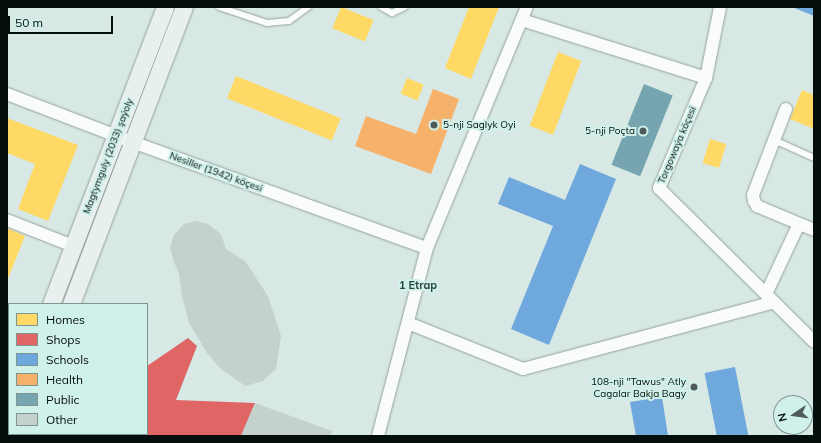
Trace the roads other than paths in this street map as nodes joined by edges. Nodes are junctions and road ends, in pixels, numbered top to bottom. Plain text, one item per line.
1 (165, 7) edge
2 (184, 7) edge
3 (219, 7) edge
4 (308, 7) edge
5 (381, 7) edge
6 (405, 7) edge
7 (527, 7) edge
8 (720, 7) edge
9 (522, 20) junction
10 (706, 78) junction
11 (7, 94) edge
12 (786, 109) dead end
13 (116, 136) junction
14 (774, 140) junction
15 (132, 142) junction
16 (814, 158) edge
17 (7, 220) edge
18 (799, 224) junction
19 (813, 227) edge
20 (74, 246) junction
21 (427, 248) junction
22 (770, 298) junction
23 (51, 303) edge
24 (71, 303) edge
25 (408, 324) junction
26 (814, 342) edge
27 (378, 436) edge

1 - 13 main road, Magtymguly (2033) şaýoly
2 - 15 main road, Magtymguly (2033) şaýoly
3 - 4 lane
5 - 6 lane
7 - 9 street
8 - 10 street
9 - 10 street
9 - 21 street
10 - 22 street, Torgowaýa köçesi
11 - 13 street, Nesiller (1942) köçesi
12 - 14 street
13 - 15 street, Nesiller (1942) köçesi
13 - 20 main road, Magtymguly (2033) şaýoly
14 - 16 lane
14 - 18 street
15 - 21 street, Nesiller (1942) köçesi
15 - 24 main road, Magtymguly (2033) şaýoly
17 - 20 street
18 - 19 street
18 - 22 street
20 - 23 main road, Magtymguly (2033) şaýoly
21 - 25 street
22 - 25 street
22 - 26 street, Torgowaýa köçesi
25 - 27 street

